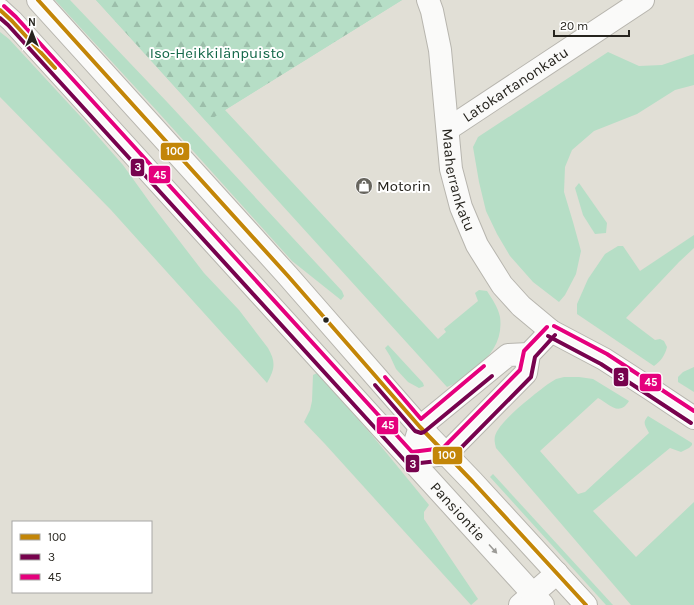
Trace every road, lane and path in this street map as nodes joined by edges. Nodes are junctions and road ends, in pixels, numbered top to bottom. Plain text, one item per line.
1 (38, 0) edge
2 (428, 0) edge
3 (643, 0) edge
4 (0, 10) edge
5 (448, 129) junction
6 (551, 331) junction
7 (529, 354) junction
8 (694, 418) edge
9 (420, 426) junction
10 (446, 454) junction
11 (410, 458) junction
12 (557, 573) junction
13 (532, 601) edge
14 (586, 605) edge

1 - 9 main road, Pansiontie
2 - 5 main road, Maaherrankatu
3 - 5 main road, Latokartanonkatu
4 - 11 main road, Pansiontie
5 - 6 main road, Maaherrankatu
6 - 7 main road
6 - 8 main road, Maaherrankatu
7 - 9 main road
7 - 10 main road
9 - 10 main road, Pansiontie
9 - 11 main road
10 - 11 main road
10 - 12 main road, Pansiontie
11 -> 13 main road, Pansiontie
12 - 13 main road
12 - 14 main road, Pansiontie

